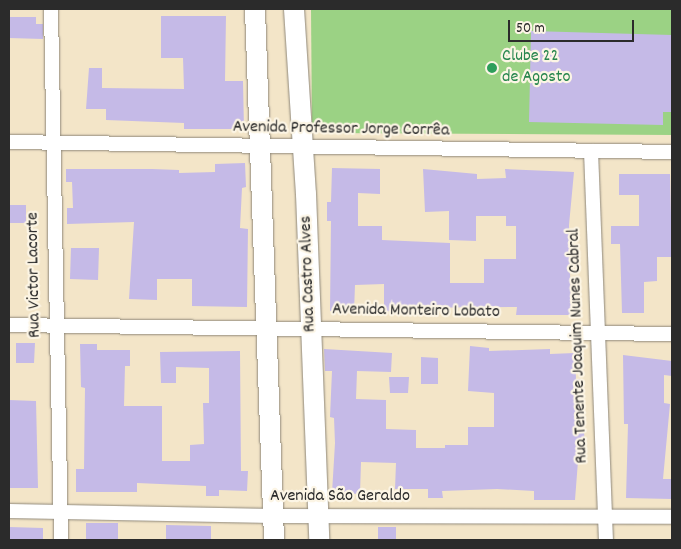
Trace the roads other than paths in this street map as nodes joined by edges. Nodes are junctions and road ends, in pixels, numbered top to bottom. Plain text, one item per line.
1 (51, 9) edge
2 (255, 9) edge
3 (294, 9) edge
4 (9, 142) edge
5 (52, 143) junction
6 (257, 148) junction
7 (303, 148) junction
8 (592, 151) junction
9 (672, 152) edge
10 (9, 325) edge
11 (55, 327) junction
12 (312, 330) junction
13 (264, 331) junction
14 (596, 333) junction
15 (672, 334) edge
16 (9, 511) edge
17 (60, 511) junction
18 (319, 515) junction
19 (272, 516) junction
20 (606, 516) junction
21 (672, 517) edge
22 (61, 540) edge
23 (274, 540) edge
24 (319, 540) edge
25 (606, 540) edge

1 - 5 street, Rua Victor Lacorte
2 - 6 main road
3 - 7 main road, Rua Castro Alves
4 - 5 street, Avenida Professor Jorge Corrêa
5 - 6 street, Avenida Professor Jorge Corrêa
5 - 11 street, Rua Victor Lacorte
6 - 7 street, Avenida Professor Jorge Corrêa
6 - 13 main road
7 - 8 street, Avenida Professor Jorge Corrêa
7 - 12 main road, Rua Castro Alves
8 - 9 street, Avenida Professor Jorge Corrêa
8 - 14 street, Rua Tenente Joaquim Nunes Cabral
10 - 11 street, Avenida Monteiro Lobato
11 - 13 street, Avenida Monteiro Lobato
11 - 17 street, Rua Victor Lacorte
12 - 13 street, Avenida Monteiro Lobato
12 - 14 street, Avenida Monteiro Lobato
12 - 18 main road, Rua Castro Alves
13 - 19 main road
14 - 15 street, Avenida Monteiro Lobato
14 - 20 street, Rua Tenente Joaquim Nunes Cabral
16 - 17 street, Avenida São Geraldo
17 - 19 street, Avenida São Geraldo
17 - 22 street, Rua Victor Lacorte
18 - 19 street, Avenida São Geraldo
18 - 20 street, Avenida São Geraldo
18 - 24 main road, Rua Castro Alves
19 - 23 main road
20 - 21 street, Avenida São Geraldo
20 - 25 street, Rua Tenente Joaquim Nunes Cabral

